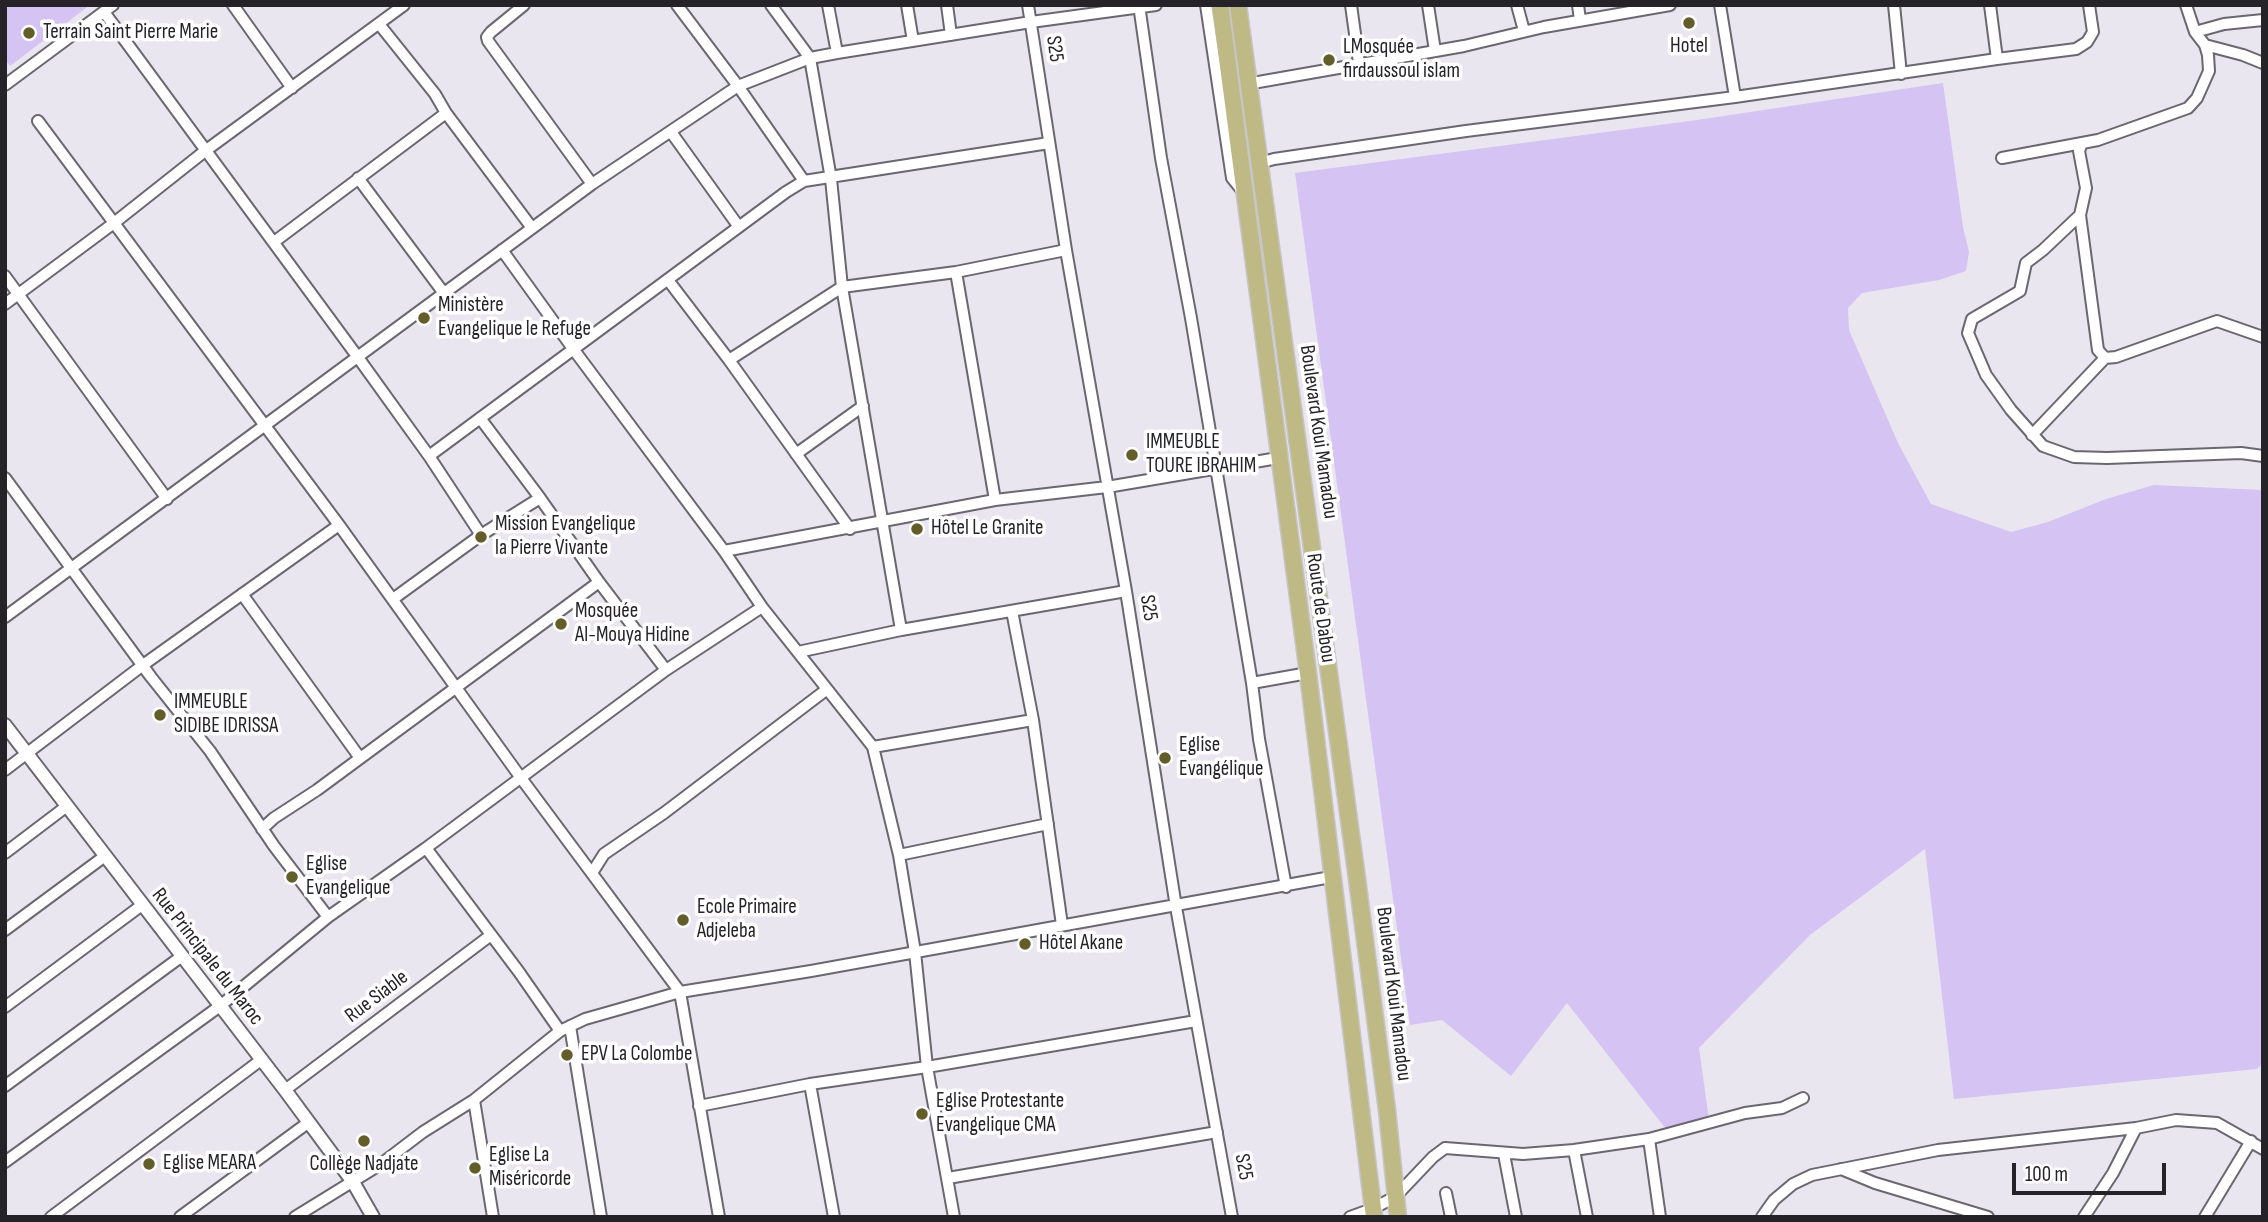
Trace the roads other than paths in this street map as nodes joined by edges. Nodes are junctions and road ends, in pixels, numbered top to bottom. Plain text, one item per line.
1 (233, 5) edge
2 (404, 5) edge
3 (524, 5) edge
4 (677, 5) edge
5 (771, 5) edge
6 (828, 5) edge
7 (907, 5) edge
8 (947, 5) edge
9 (1028, 5) edge
10 (1156, 5) edge
11 (1206, 5) edge
12 (1220, 5) edge
13 (1238, 5) edge
14 (1351, 5) edge
15 (1428, 5) edge
16 (1517, 5) edge
17 (1578, 5) edge
18 (1670, 5) edge
19 (1720, 5) edge
20 (1894, 5) edge
21 (1990, 5) edge
22 (2089, 5) edge
23 (2186, 5) edge
24 (1139, 7) edge
25 (109, 9) edge
26 (1580, 20) junction
27 (2263, 20) edge
28 (1031, 22) junction
29 (379, 24) junction
30 (1524, 31) junction
31 (2195, 32) junction
32 (951, 35) junction
33 (913, 41) junction
34 (2205, 44) junction
35 (1435, 51) junction
36 (837, 53) junction
37 (810, 58) junction
38 (1997, 59) junction
39 (1359, 63) junction
40 (2263, 63) edge
41 (1901, 74) junction
42 (1247, 84) junction
43 (5, 85) edge
44 (738, 86) junction
45 (292, 88) junction
46 (1735, 97) junction
47 (446, 113) junction
48 (38, 121) dead end
49 (671, 132) junction
50 (1049, 142) junction
51 (2082, 143) junction
52 (205, 151) junction
53 (2002, 158) dead end
54 (1260, 163) junction
55 (358, 178) junction
56 (831, 179) junction
57 (804, 181) junction
58 (592, 184) junction
59 (1245, 195) junction
60 (2080, 215) junction
61 (114, 223) junction
62 (739, 227) junction
63 (531, 228) junction
64 (274, 242) junction
65 (502, 250) junction
66 (1066, 250) junction
67 (956, 272) junction
68 (5, 276) edge
69 (668, 279) junction
70 (842, 287) junction
71 (443, 292) junction
72 (18, 294) junction
73 (5, 304) edge
74 (2263, 337) edge
75 (574, 351) junction
76 (357, 356) junction
77 (2105, 358) junction
78 (729, 360) junction
79 (863, 406) junction
80 (480, 418) junction
81 (264, 425) junction
82 (2032, 435) junction
83 (796, 454) junction
84 (429, 456) junction
85 (2263, 456) edge
86 (1278, 458) junction
87 (1215, 468) junction
88 (5, 478) edge
89 (1107, 487) junction
90 (540, 498) junction
91 (167, 499) junction
92 (995, 500) junction
93 (884, 521) junction
94 (339, 525) junction
95 (850, 529) junction
96 (481, 535) junction
97 (724, 551) junction
98 (73, 569) junction
99 (599, 582) junction
100 (1126, 591) junction
101 (242, 594) junction
102 (393, 599) junction
103 (762, 607) junction
104 (1012, 611) junction
105 (5, 617) edge
106 (901, 630) junction
107 (798, 652) junction
108 (143, 666) junction
109 (666, 670) junction
110 (1308, 673) junction
111 (1252, 683) junction
112 (457, 687) junction
113 (826, 690) junction
114 (1033, 720) junction
115 (5, 725) edge
116 (873, 747) junction
117 (27, 753) junction
118 (360, 758) junction
119 (5, 770) edge
120 (522, 778) junction
121 (67, 806) junction
122 (1048, 824) junction
123 (262, 829) junction
124 (426, 848) junction
125 (5, 853) edge
126 (899, 855) junction
127 (105, 856) junction
128 (592, 873) junction
129 (1331, 877) junction
130 (1286, 887) junction
131 (142, 905) junction
132 (1176, 906) junction
133 (328, 917) junction
134 (1062, 925) junction
135 (5, 930) edge
136 (491, 935) junction
137 (915, 952) junction
138 (182, 956) junction
139 (680, 992) junction
140 (220, 1006) junction
141 (5, 1007) edge
142 (1196, 1021) junction
143 (565, 1029) junction
144 (261, 1060) junction
145 (927, 1067) junction
146 (810, 1084) junction
147 (5, 1086) edge
148 (285, 1090) junction
149 (1803, 1098) dead end
150 (474, 1100) junction
151 (699, 1106) junction
152 (309, 1122) junction
153 (2136, 1128) junction
154 (1217, 1132) junction
155 (1649, 1139) junction
156 (2259, 1144) edge
157 (1574, 1150) junction
158 (1504, 1154) junction
159 (5, 1162) edge
160 (1839, 1169) junction
161 (948, 1178) junction
162 (353, 1182) junction
163 (1446, 1193) dead end
164 (1395, 1197) junction
165 (1373, 1213) edge
166 (1976, 1215) edge
167 (51, 1217) edge
168 (180, 1217) edge
169 (295, 1217) edge
170 (373, 1217) edge
171 (493, 1217) edge
172 (601, 1217) edge
173 (719, 1217) edge
174 (835, 1217) edge
175 (954, 1217) edge
176 (1232, 1217) edge
177 (1350, 1217) edge
178 (1398, 1217) edge
179 (1451, 1217) edge
180 (1516, 1217) edge
181 (1587, 1217) edge
182 (1660, 1217) edge
183 (1762, 1217) edge
184 (1988, 1217) edge
185 (2084, 1217) edge
186 (2205, 1217) edge

1 - 45 street
2 - 29 street
3 - 58 street
4 - 44 street
5 - 37 street
6 - 36 street
7 - 33 street
8 - 32 street
9 - 28 street, S25
10 - 24 street
11 - 59 street
12 - 59 main road, Route de Dabou
13 - 42 main road, Boulevard Koui Mamadou
14 - 39 street
15 - 35 street
16 - 30 street
17 - 26 street
18 - 26 street
19 - 46 street
20 - 41 street
21 - 38 street
22 - 38 street
23 - 31 street
24 - 28 street
24 - 87 street
25 - 43 street
25 - 52 street
26 - 30 street
27 - 31 street
28 - 32 street
28 - 50 street, S25
29 - 45 street
29 - 47 street
30 - 35 street
31 - 34 street
32 - 33 street
33 - 36 street
34 - 40 street
34 - 51 street
35 - 39 street
36 - 37 street
37 - 44 street
37 - 56 street
38 - 41 street
39 - 42 street
41 - 46 street
42 - 54 main road, Boulevard Koui Mamadou
44 - 49 street
44 - 57 street
45 - 52 street
46 - 54 street
47 - 55 street
47 - 63 street
48 - 61 street
49 - 58 street
49 - 62 street
50 - 56 street
50 - 66 street, S25
51 - 53 street
51 - 60 street
52 - 61 street
52 - 64 street
54 - 164 main road, Boulevard Koui Mamadou
55 - 64 street
55 - 71 street
56 - 57 street
56 - 70 street
57 - 62 street
58 - 63 street
59 - 86 main road, Route de Dabou
60 - 77 street
60 - 82 street
61 - 72 street
61 - 81 street
62 - 69 street
63 - 65 street
64 - 76 street
65 - 71 street
65 - 75 street
66 - 67 street
66 - 89 street, S25
67 - 70 street
67 - 92 street
68 - 72 street
69 - 75 street
69 - 78 street
70 - 78 street
70 - 79 street
71 - 76 street
72 - 73 street
72 - 91 street
74 - 77 street
75 - 80 street
75 - 97 street
76 - 81 street
76 - 84 street
77 - 82 street
78 - 83 street
79 - 83 street
79 - 93 street
80 - 84 street
80 - 90 street
81 - 91 street
81 - 94 street
82 - 85 street
83 - 95 street
84 - 96 street
86 - 87 street
86 - 110 main road, Route de Dabou
87 - 89 street
87 - 111 street
88 - 98 street
89 - 92 street
89 - 100 street, S25
90 - 96 street
90 - 99 street
91 - 98 street
92 - 93 street
93 - 95 street
93 - 106 street
94 - 101 street
94 - 102 street
95 - 97 street
96 - 102 street
97 - 103 street
98 - 105 street
98 - 108 street
99 - 109 street
99 - 112 street
100 - 104 street
100 - 132 street, S25
101 - 108 street
101 - 118 street
102 - 112 street
103 - 107 street
103 - 109 street
104 - 106 street
104 - 114 street
106 - 107 street
107 - 113 street
108 - 117 street
108 - 123 street
109 - 120 street
110 - 111 street
110 - 129 main road, Route de Dabou
111 - 130 street
112 - 118 street
112 - 120 street
113 - 116 street
113 - 128 street
114 - 116 street
114 - 122 street
115 - 117 street, Rue Principale du Maroc
116 - 126 street
117 - 119 street
117 - 121 street, Rue Principale du Maroc
118 - 123 street
120 - 124 street
120 - 128 street
121 - 125 street
121 - 127 street, Rue Principale du Maroc
122 - 126 street
122 - 134 street
123 - 133 street
124 - 133 street
124 - 136 street
126 - 137 street
127 - 131 street, Rue Principale du Maroc
127 - 135 street
128 - 139 street
129 - 130 street
129 - 165 main road, Route de Dabou
130 - 132 street
131 - 138 street, Rue Principale du Maroc
131 - 141 street
132 - 134 street
132 - 142 street, S25
133 - 140 street
134 - 137 street
136 - 143 street
136 - 148 street, Rue Siable
137 - 139 street
137 - 145 street
138 - 140 street, Rue Principale du Maroc
138 - 147 street
139 - 143 street
139 - 151 street
140 - 144 street, Rue Principale du Maroc
140 - 159 street
142 - 145 street
142 - 154 street, S25
143 - 150 street
143 - 172 street
144 - 148 street, Rue Principale du Maroc
144 - 167 street
145 - 146 street
145 - 161 street
146 - 151 street
146 - 174 street
148 - 152 street, Rue Principale du Maroc
149 - 155 street
150 - 162 street
150 - 171 street
151 - 173 street
152 - 162 street, Rue Principale du Maroc
152 - 168 street
153 - 156 street
153 - 160 street
153 - 185 street
154 - 161 street
154 - 176 street, S25
155 - 157 street
155 - 182 street
156 - 186 street
157 - 158 street
157 - 181 street
158 - 164 street
158 - 180 street
160 - 166 street
160 - 183 street
161 - 175 street
162 - 169 street
162 - 170 street, Rue Principale du Maroc
163 - 179 street
164 - 165 street
164 - 178 main road
165 - 177 street
166 - 184 street

